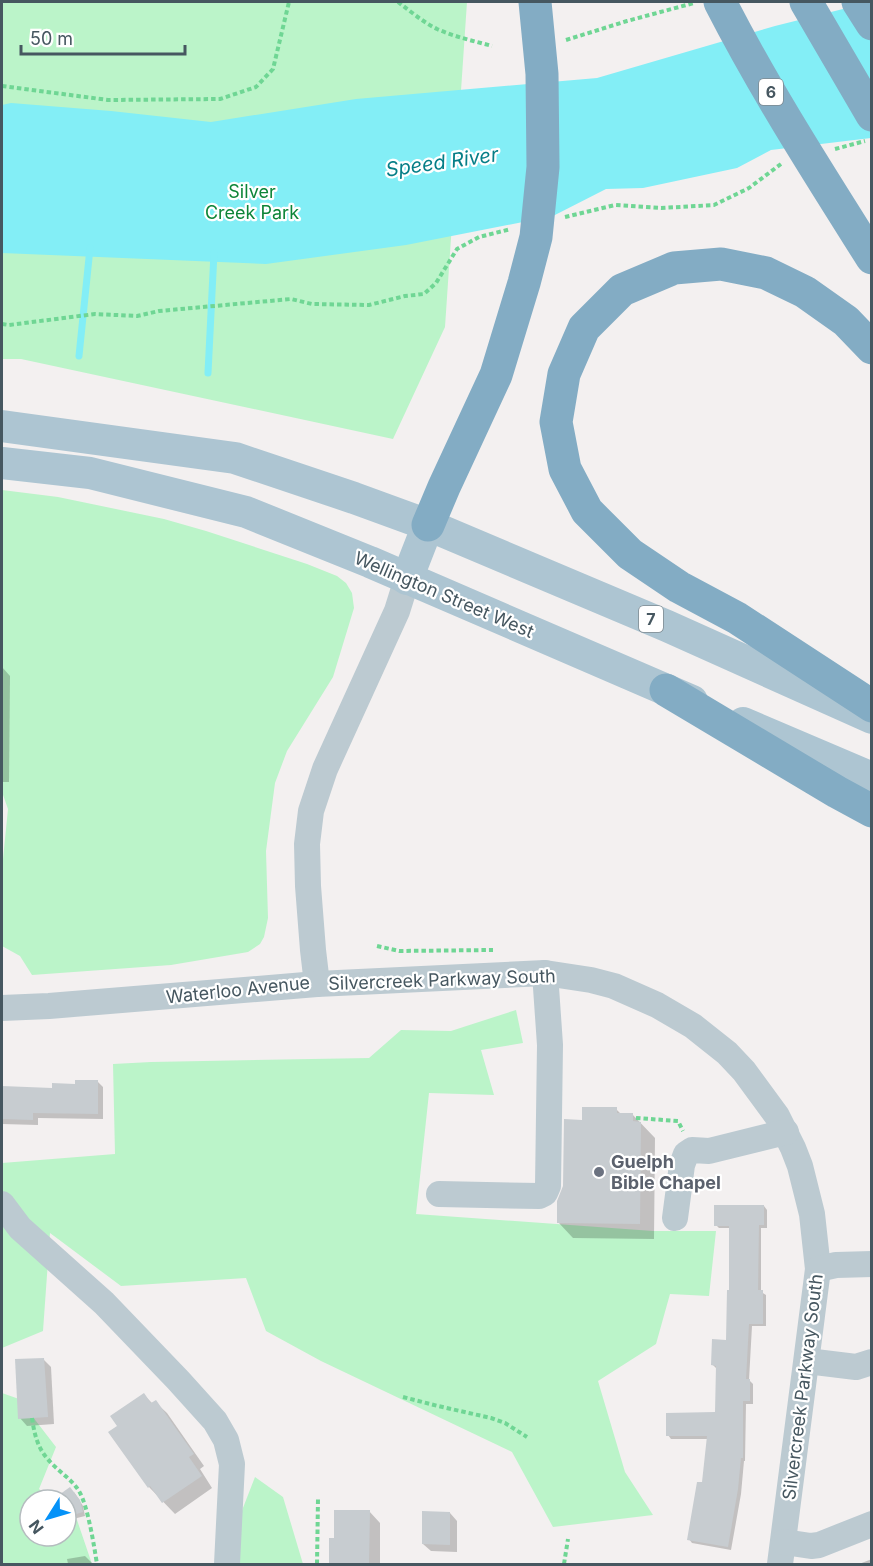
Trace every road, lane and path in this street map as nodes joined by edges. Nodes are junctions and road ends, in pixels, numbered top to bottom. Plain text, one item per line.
1 (289, 2) edge
2 (398, 2) edge
3 (535, 2) edge
4 (701, 2) edge
5 (720, 2) edge
6 (806, 2) edge
7 (858, 2) edge
8 (872, 24) edge
9 (560, 42) dead end
10 (492, 46) dead end
11 (2, 86) edge
12 (872, 115) edge
13 (872, 258) edge
14 (220, 306) dead end
15 (2, 324) edge
16 (872, 348) edge
17 (2, 426) edge
18 (2, 463) edge
19 (428, 525) junction
20 (407, 579) junction
21 (666, 690) junction
22 (872, 706) edge
23 (872, 718) edge
24 (872, 778) edge
25 (872, 811) edge
26 (545, 973) junction
27 (317, 984) junction
28 (2, 1008) edge
29 (636, 1118) dead end
30 (786, 1132) junction
31 (692, 1150) junction
32 (439, 1194) dead end
33 (2, 1204) edge
34 (675, 1218) dead end
35 (872, 1264) edge
36 (818, 1269) junction
37 (807, 1361) junction
38 (872, 1362) edge
39 (403, 1397) dead end
40 (32, 1418) dead end
41 (527, 1437) dead end
42 (318, 1499) dead end
43 (872, 1524) edge
44 (568, 1539) dead end
45 (782, 1553) edge
46 (97, 1564) edge
47 (227, 1564) edge
48 (317, 1564) edge
49 (564, 1564) edge

1 - 11 path
2 - 10 path
3 - 19 highway
4 - 9 path
5 - 13 highway, 6
6 - 12 highway
7 - 8 highway
14 - 15 path
16 - 22 highway
17 - 19 main road, 7
18 - 20 main road, Wellington Street West
19 - 20 main road, Waterloo Avenue
19 - 23 main road, 7
20 - 21 main road, Wellington Street West
20 - 27 street, Waterloo Avenue
21 - 24 main road, Wellington Street West
21 - 25 highway
26 - 27 street, Silvercreek Parkway South
26 - 30 street, Silvercreek Parkway South
26 - 32 street
27 - 28 street, Waterloo Avenue
29 - 31 path
30 - 31 street
30 - 36 street, Silvercreek Parkway South
31 - 34 street
33 - 47 street
35 - 36 street
36 - 37 street, Silvercreek Parkway South
37 - 38 street
37 - 45 street, Silvercreek Parkway South
39 - 41 path
40 - 46 path
42 - 48 path
43 - 45 street
44 - 49 path

